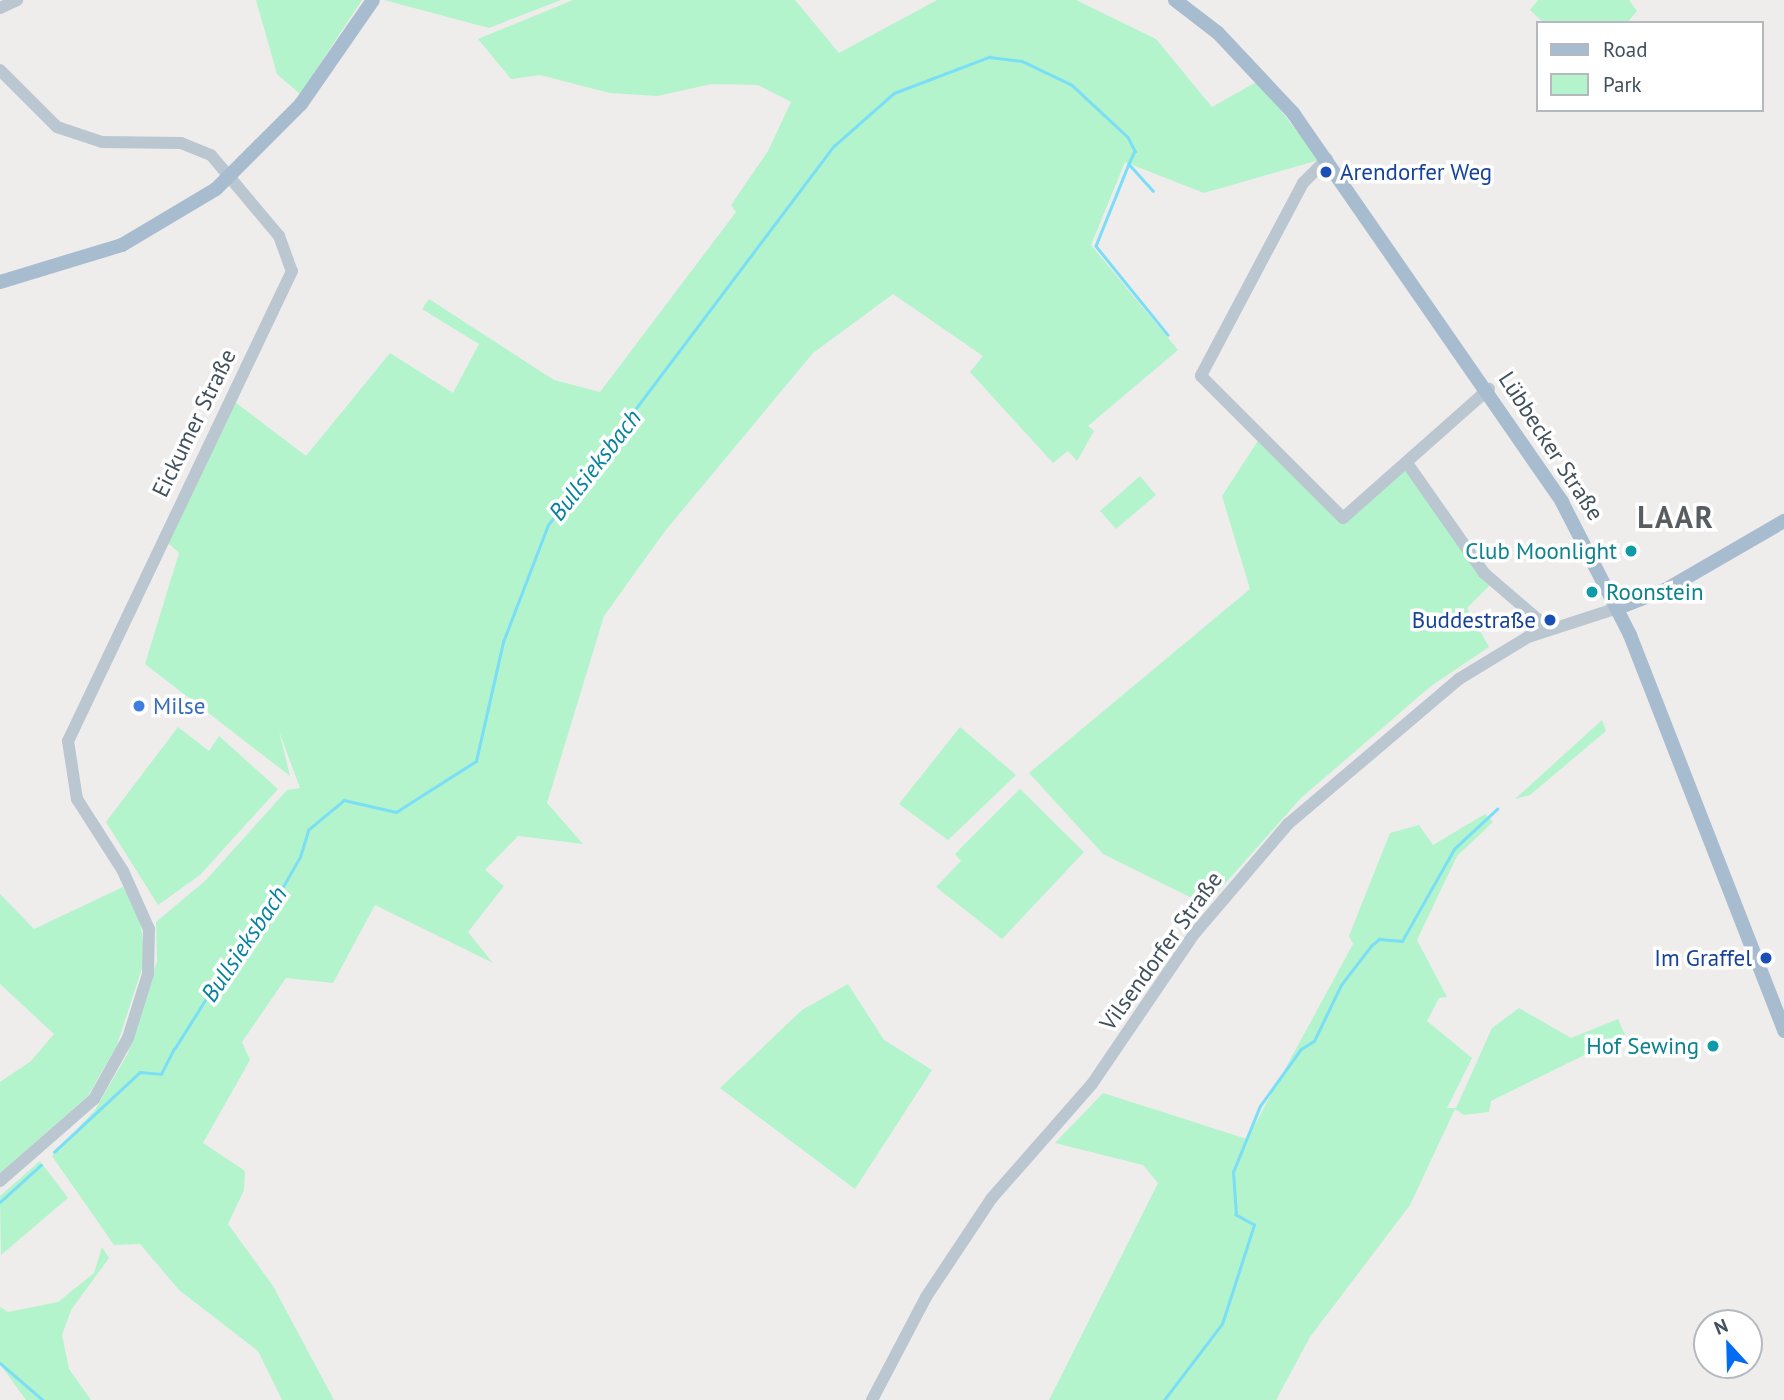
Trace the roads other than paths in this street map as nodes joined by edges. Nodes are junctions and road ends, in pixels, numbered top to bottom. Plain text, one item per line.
1 (17, 0) edge
2 (366, 0) edge
3 (373, 0) edge
4 (1175, 0) edge
5 (0, 8) edge
6 (344, 43) junction
7 (0, 70) edge
8 (1327, 159) junction
9 (230, 177) junction
10 (0, 282) edge
11 (1489, 389) junction
12 (1407, 463) junction
13 (1784, 521) edge
14 (1618, 608) junction
15 (1549, 629) junction
16 (1784, 1031) edge
17 (0, 1181) edge
18 (872, 1400) edge

1 - 5 street
2 - 6 main road
3 - 6 main road
4 - 8 main road, Lübbecker Straße
6 - 9 main road
7 - 9 street, Eickumer Straße
8 - 11 main road, Lübbecker Straße
8 - 12 street
9 - 10 main road
9 - 17 street, Eickumer Straße
11 - 12 street
11 - 14 main road, Lübbecker Straße
12 - 15 street
13 - 14 main road
14 - 15 street, Vilsendorfer Straße
14 - 16 main road, Lübbecker Straße
15 - 18 street, Vilsendorfer Straße

